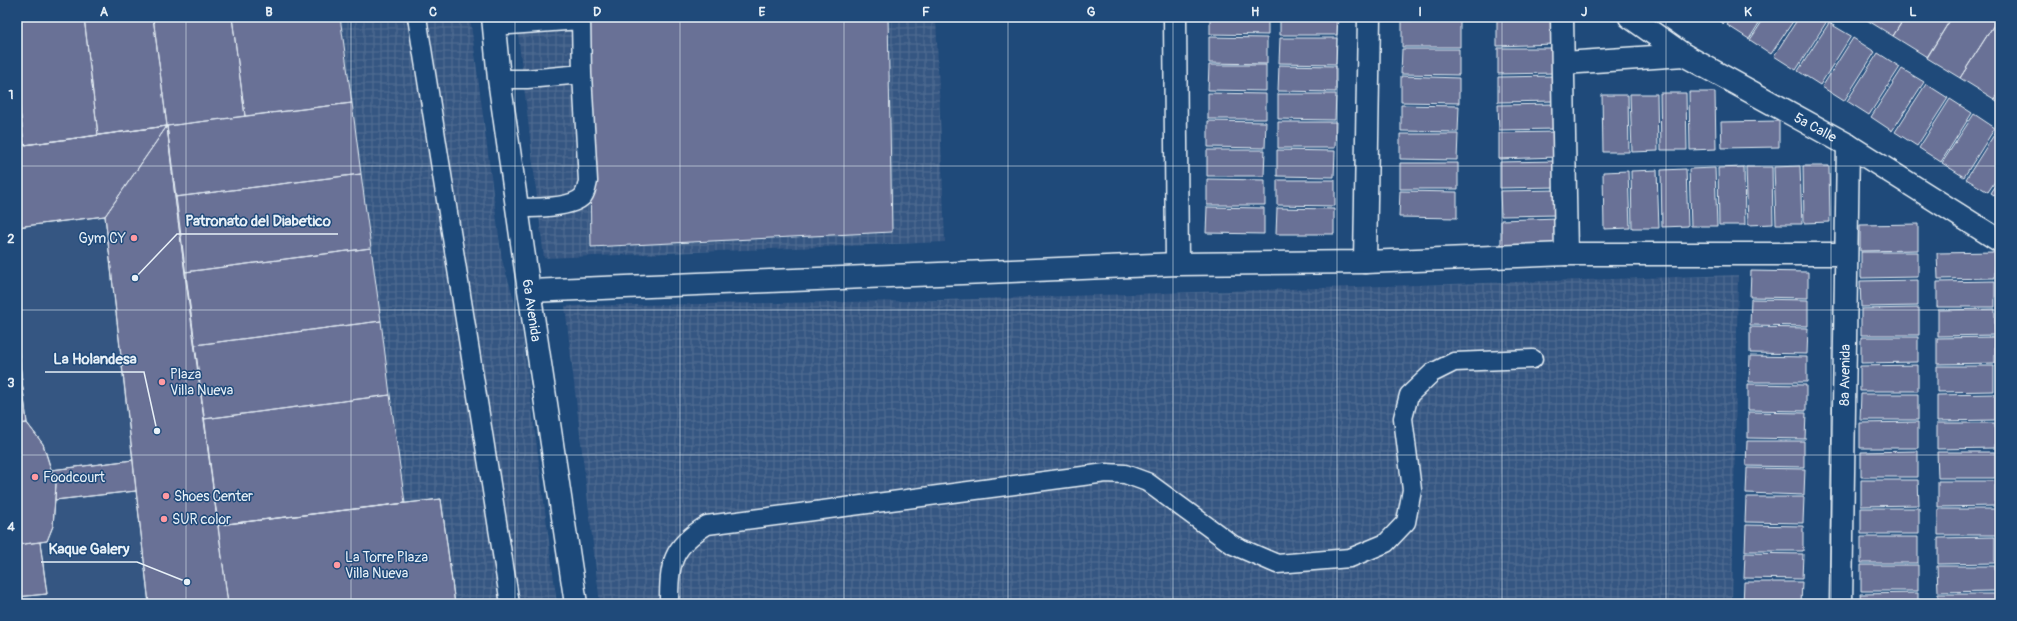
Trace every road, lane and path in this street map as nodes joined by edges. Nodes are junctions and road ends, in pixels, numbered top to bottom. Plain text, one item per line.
1 (417, 17) edge
2 (1175, 17) edge
3 (1369, 17) edge
4 (1562, 17) edge
5 (1630, 17) edge
6 (581, 18) edge
7 (493, 22) edge
8 (1684, 55) junction
9 (1564, 63) junction
10 (582, 74) junction
11 (499, 79) junction
12 (1848, 145) junction
13 (518, 208) junction
14 (2000, 241) edge
15 (1566, 254) junction
16 (1846, 254) junction
17 (1365, 262) junction
18 (1177, 264) junction
19 (530, 290) junction
20 (1533, 359) dead end
21 (510, 604) edge
22 (576, 604) edge
23 (668, 604) edge
24 (1841, 604) edge

1 - 21 lane
2 - 18 street
3 - 17 street
4 - 9 street
5 - 8 street, 5a Calle
6 - 7 lane
6 - 10 lane
7 - 11 street, 6a Avenida
8 - 9 street
8 - 12 street, 5a Calle
9 - 15 street
10 - 11 lane
10 - 13 lane
11 - 13 street, 6a Avenida
12 - 14 street, 5a Calle
12 - 16 street, 8a Avenida
13 - 19 street, 6a Avenida
15 - 16 street
15 - 17 street
16 - 24 street, 8a Avenida
17 - 18 street
18 - 19 street
19 - 22 street, 6a Avenida
20 - 23 lane

